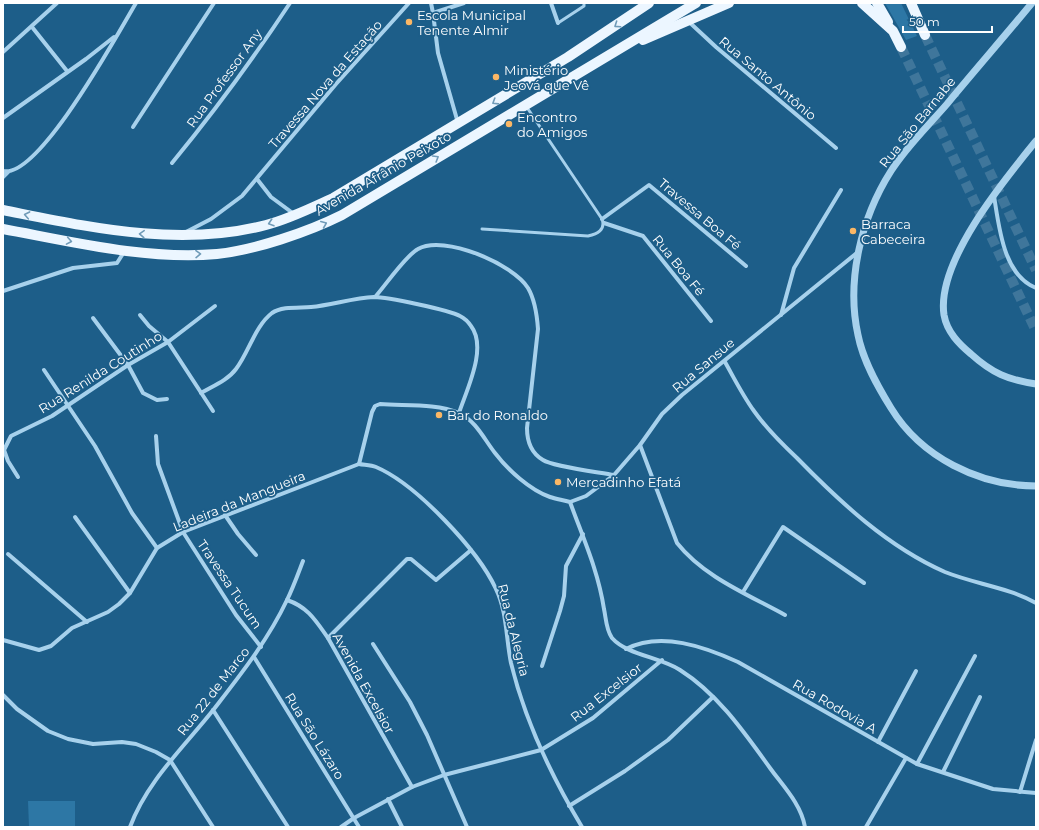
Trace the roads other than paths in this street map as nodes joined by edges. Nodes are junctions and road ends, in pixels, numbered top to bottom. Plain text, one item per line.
1 (57, 3) edge
2 (136, 3) edge
3 (214, 3) edge
4 (290, 3) edge
5 (409, 3) edge
6 (431, 3) edge
7 (464, 3) edge
8 (552, 3) edge
9 (584, 3) edge
10 (650, 3) edge
11 (696, 3) edge
12 (729, 3) edge
13 (862, 3) edge
14 (878, 3) edge
15 (911, 3) edge
16 (1032, 3) edge
17 (434, 13) junction
18 (688, 21) junction
19 (558, 22) joint
20 (32, 27) junction
21 (893, 31) junction
22 (117, 35) junction
23 (925, 35) tunnel mouth
24 (901, 47) tunnel mouth
25 (3, 52) edge
26 (606, 55) junction
27 (67, 71) junction
28 (525, 104) junction
29 (3, 118) edge
30 (458, 124) junction
31 (133, 127) dead end
32 (1036, 141) edge
33 (836, 148) dead end
34 (172, 163) dead end
35 (4, 172) edge
36 (3, 177) edge
37 (257, 179) junction
38 (841, 190) dead end
39 (994, 194) junction
40 (3, 210) edge
41 (296, 215) junction
42 (603, 221) junction
43 (3, 229) edge
44 (482, 229) dead end
45 (178, 236) junction
46 (124, 251) junction
47 (858, 252) junction
48 (746, 266) dead end
49 (1036, 288) edge
50 (3, 291) edge
51 (375, 297) junction
52 (215, 306) dead end
53 (140, 314) dead end
54 (781, 316) junction
55 (93, 318) dead end
56 (711, 321) dead end
57 (168, 342) junction
58 (725, 362) junction
59 (128, 365) junction
60 (44, 370) dead end
61 (1036, 384) edge
62 (202, 393) junction
63 (167, 399) dead end
64 (67, 406) junction
65 (213, 411) dead end
66 (459, 413) junction
67 (156, 436) dead end
68 (640, 445) junction
69 (358, 464) junction
70 (614, 475) junction
71 (18, 477) dead end
72 (1036, 486) edge
73 (570, 502) junction
74 (225, 515) junction
75 (75, 517) dead end
76 (183, 532) junction
77 (583, 534) junction
78 (157, 548) junction
79 (471, 550) junction
80 (8, 554) dead end
81 (256, 555) dead end
82 (303, 561) dead end
83 (864, 583) dead end
84 (743, 592) junction
85 (130, 593) junction
86 (287, 600) junction
87 (1036, 603) edge
88 (785, 615) dead end
89 (87, 622) junction
90 (328, 638) junction
91 (3, 640) edge
92 (373, 644) dead end
93 (261, 647) junction
94 (626, 649) junction
95 (975, 656) dead end
96 (254, 657) junction
97 (662, 660) junction
98 (542, 666) dead end
99 (916, 671) dead end
100 (3, 695) edge
101 (713, 697) junction
102 (980, 697) dead end
103 (213, 710) junction
104 (1036, 740) edge
105 (878, 742) junction
106 (541, 750) junction
107 (906, 758) junction
108 (170, 760) junction
109 (916, 764) junction
110 (943, 772) junction
111 (444, 775) junction
112 (412, 787) junction
113 (1020, 792) junction
114 (1036, 793) edge
115 (388, 799) junction
116 (569, 806) junction
117 (354, 818) junction
118 (130, 827) edge
119 (212, 827) edge
120 (288, 827) edge
121 (341, 827) edge
122 (359, 827) edge
123 (402, 827) edge
124 (467, 827) edge
125 (582, 827) edge
126 (805, 827) edge
127 (866, 827) edge

1 - 20 street
2 - 22 street
3 - 31 street
4 - 34 street, Rua Professor Any
5 - 37 street, Travessa Nova da Estação
6 - 17 street
7 - 17 street
8 - 19 street
9 - 19 lane
10 -> 30 main road, Avenida Afrânio Peixoto
11 - 26 main road, Avenida Afrânio Peixoto
12 - 18 main road
13 - 21 main road
14 - 21 main road
15 - 23 main road
16 - 47 street, Rua São Barnabe
17 - 30 street
18 - 26 main road
18 - 33 street, Rua Santo Antônio
20 - 25 street
20 - 27 street
21 - 24 main road
22 - 27 street
22 - 35 street
26 - 28 main road, Avenida Afrânio Peixoto
27 - 29 street
28 - 42 lane
46 -> 28 main road, Avenida Afrânio Peixoto
30 - 41 main road, Avenida Afrânio Peixoto
32 - 39 street
35 - 36 street
37 - 41 street
37 - 45 street, Travessa Nova da Estação
38 - 54 street
39 - 49 street
39 - 61 street
45 -> 40 main road, Avenida Afrânio Peixoto
41 -> 45 main road, Avenida Afrânio Peixoto
42 - 44 lane
42 - 48 street, Travessa Boa Fé
42 - 56 street, Rua Boa Fé
43 -> 46 main road, Avenida Afrânio Peixoto
46 - 50 street
47 - 54 street, Rua Sansue
47 - 72 street, Rua São Barnabe
51 - 62 street
51 - 66 street
51 - 70 street
52 - 57 street, Rua Renilda Coutinho
53 - 57 street
54 - 58 street, Rua Sansue
55 - 59 street
57 - 59 street, Rua Renilda Coutinho
57 - 62 street
58 - 68 street, Rua Sansue
58 - 87 street
59 - 63 street
59 - 64 street, Rua Renilda Coutinho
60 - 64 street
62 - 65 street
64 - 71 street, Rua Renilda Coutinho
64 - 78 street
66 - 69 street
66 - 73 street
67 - 76 street, Travessa Tucum
68 - 70 street, Rua Sansue
68 - 84 street
69 - 74 street, Ladeira da Mangueira
69 - 79 street, Rua da Alegria
70 - 73 street, Rua Sansue
73 - 77 street
74 - 76 street, Ladeira da Mangueira
74 - 81 street
75 - 85 street
76 - 78 street, Ladeira da Mangueira
76 - 93 street, Travessa Tucum
77 - 94 street
77 - 98 street
78 - 85 street, Ladeira da Mangueira
79 - 90 street
79 - 106 street, Rua da Alegria
80 - 89 street
82 - 86 street, Rua 22 de Marco
83 - 84 street
84 - 88 street
85 - 89 street, Ladeira da Mangueira
86 - 90 street, Avenida Excelsior
86 - 93 street, Rua 22 de Marco
89 - 91 street, Ladeira da Mangueira
90 - 112 street, Avenida Excelsior
92 - 111 street
93 - 96 street, Rua 22 de Marco
94 - 97 street
94 - 105 street, Rua Rodovia A
95 - 109 street
96 - 103 street, Rua 22 de Marco
96 - 117 street, Rua São Lázaro
97 - 101 street
97 - 106 street, Rua Excelsior
99 - 105 street
100 - 108 street
101 - 116 street
101 - 126 street
102 - 110 street
103 - 108 street, Rua 22 de Marco
103 - 120 street
104 - 113 street
105 - 107 street, Rua Rodovia A
106 - 111 street, Rua Excelsior
106 - 116 street, Rua da Alegria
107 - 109 street, Rua Rodovia A
107 - 127 street
108 - 118 street, Rua 22 de Marco
108 - 119 street
109 - 110 street, Rua Rodovia A
110 - 113 street, Rua Rodovia A
111 - 112 street, Rua Excelsior
111 - 124 street
112 - 115 street, Rua Excelsior
113 - 114 street, Rua Rodovia A
115 - 117 street, Rua Excelsior
115 - 123 street
116 - 125 street, Rua da Alegria
117 - 121 street, Rua Excelsior
117 - 122 street, Rua São Lázaro

